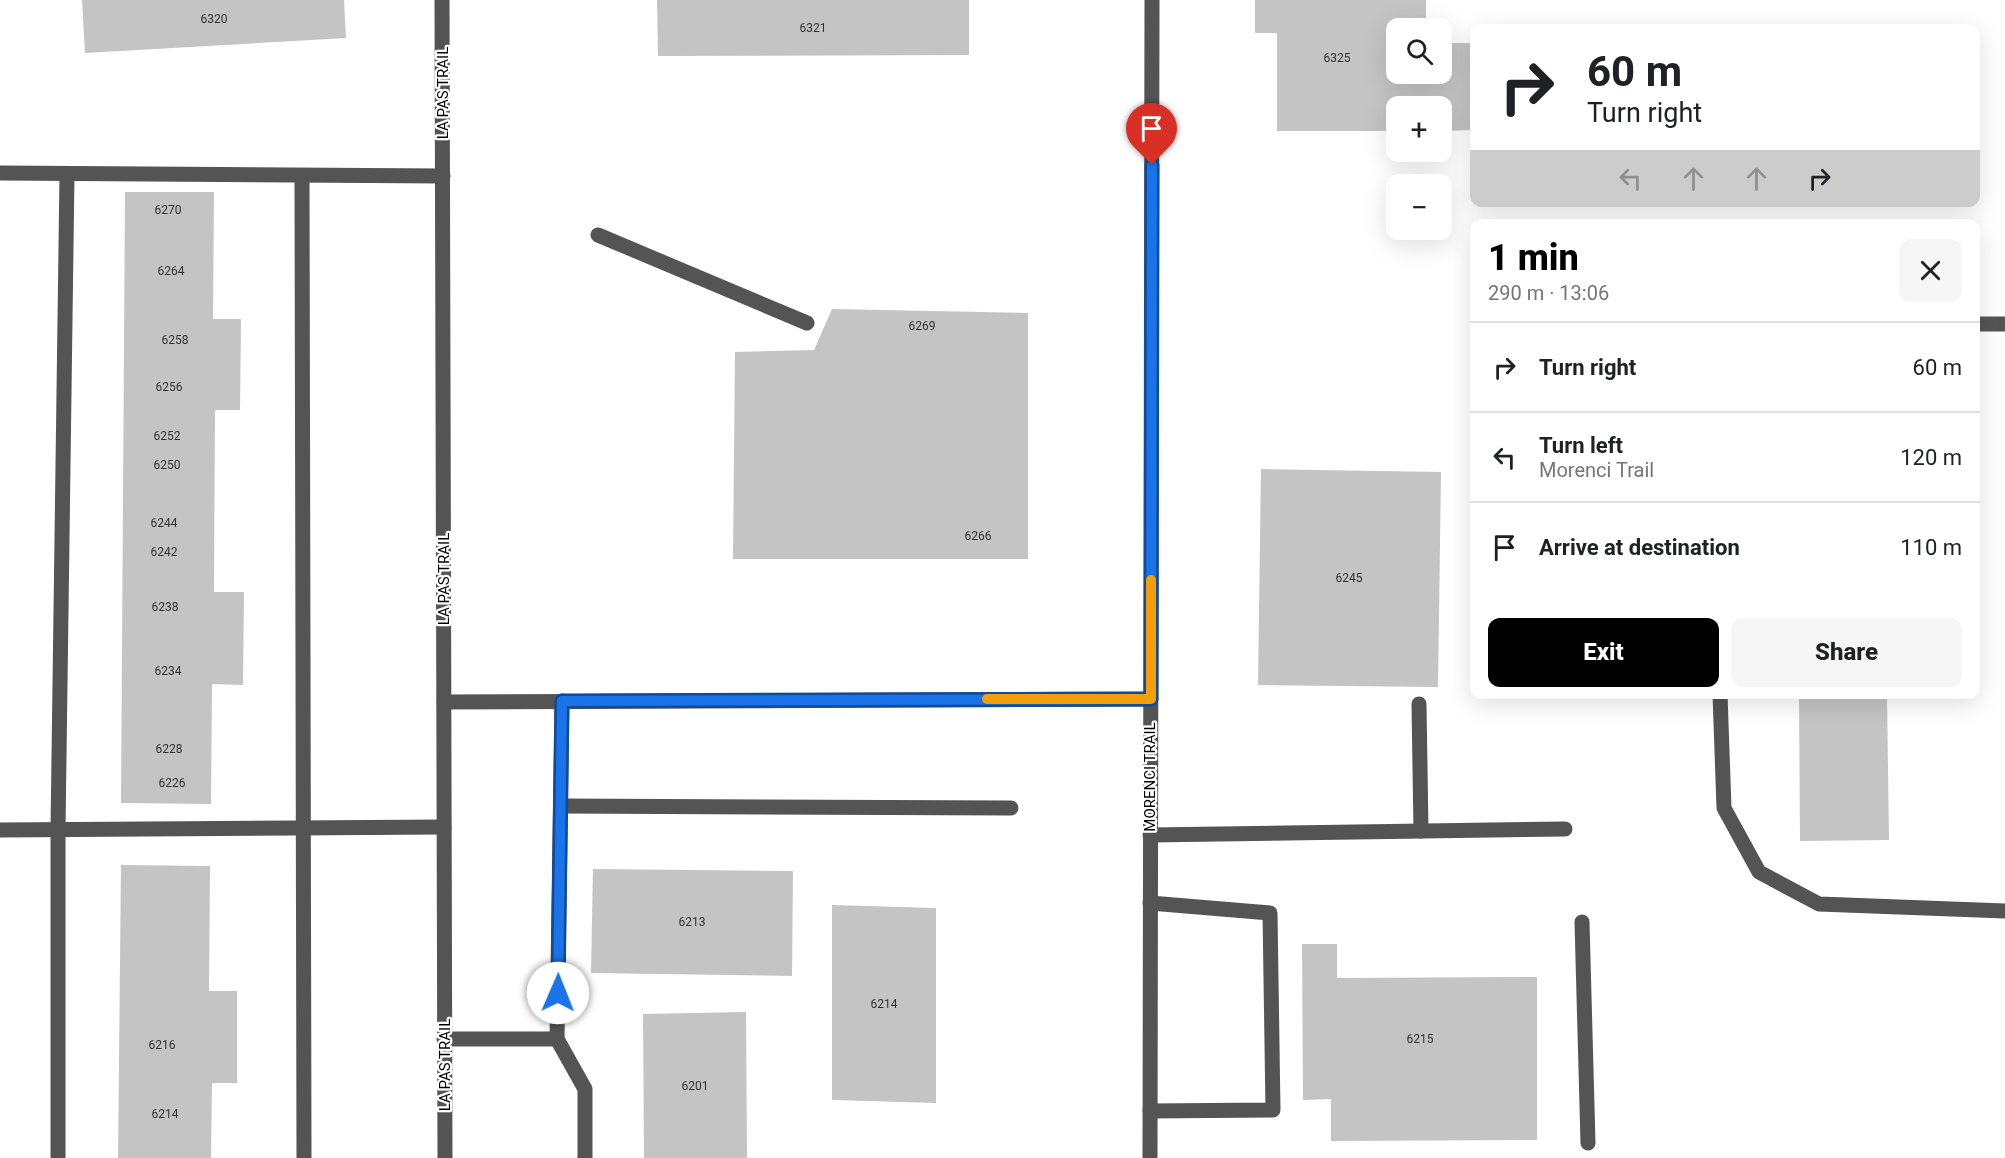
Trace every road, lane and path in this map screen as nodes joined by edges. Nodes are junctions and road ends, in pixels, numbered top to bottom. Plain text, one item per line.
1 (442, 0) edge
2 (1152, 0) edge
3 (0, 173) edge
4 (67, 174) junction
5 (302, 176) junction
6 (443, 176) junction
7 (598, 235) dead end
8 (807, 323) dead end
9 (1980, 324) edge
10 (2005, 324) edge
11 (1151, 699) junction
12 (1720, 699) edge
13 (562, 701) junction
14 (444, 702) junction
15 (1419, 704) dead end
16 (561, 806) junction
17 (1011, 808) dead end
18 (444, 827) junction
19 (304, 828) junction
20 (1565, 829) dead end
21 (0, 830) edge
22 (58, 830) junction
23 (1421, 831) junction
24 (1150, 835) junction
25 (1150, 903) junction
26 (2005, 911) edge
27 (1582, 922) dead end
28 (444, 1039) junction
29 (557, 1039) junction
30 (1150, 1111) junction
31 (1588, 1143) dead end
32 (58, 1158) edge
33 (304, 1158) edge
34 (445, 1158) edge
35 (585, 1158) edge
36 (1150, 1158) edge

1 - 6 street, LA PAS TRAIL
2 - 11 street, MORENCI TRAIL
3 - 4 street
4 - 5 street
4 - 22 street
5 - 6 street
5 - 19 street
6 - 14 street, LA PAS TRAIL
7 - 8 street
9 - 10 street
11 - 13 street
11 - 24 street, MORENCI TRAIL
12 - 26 street
13 - 14 street
13 - 16 street
14 - 18 street, LA PAS TRAIL
15 - 23 street
16 - 17 street
16 - 29 street
18 - 19 street
18 - 28 street, LA PAS TRAIL
19 - 22 street
19 - 33 street
20 - 23 street
21 - 22 street
22 - 32 street
23 - 24 street
24 - 25 street, MORENCI TRAIL
25 - 30 street, MORENCI TRAIL
25 - 30 street
27 - 31 street
28 - 29 street
28 - 34 street, LA PAS TRAIL
29 - 35 street
30 - 36 street, MORENCI TRAIL

